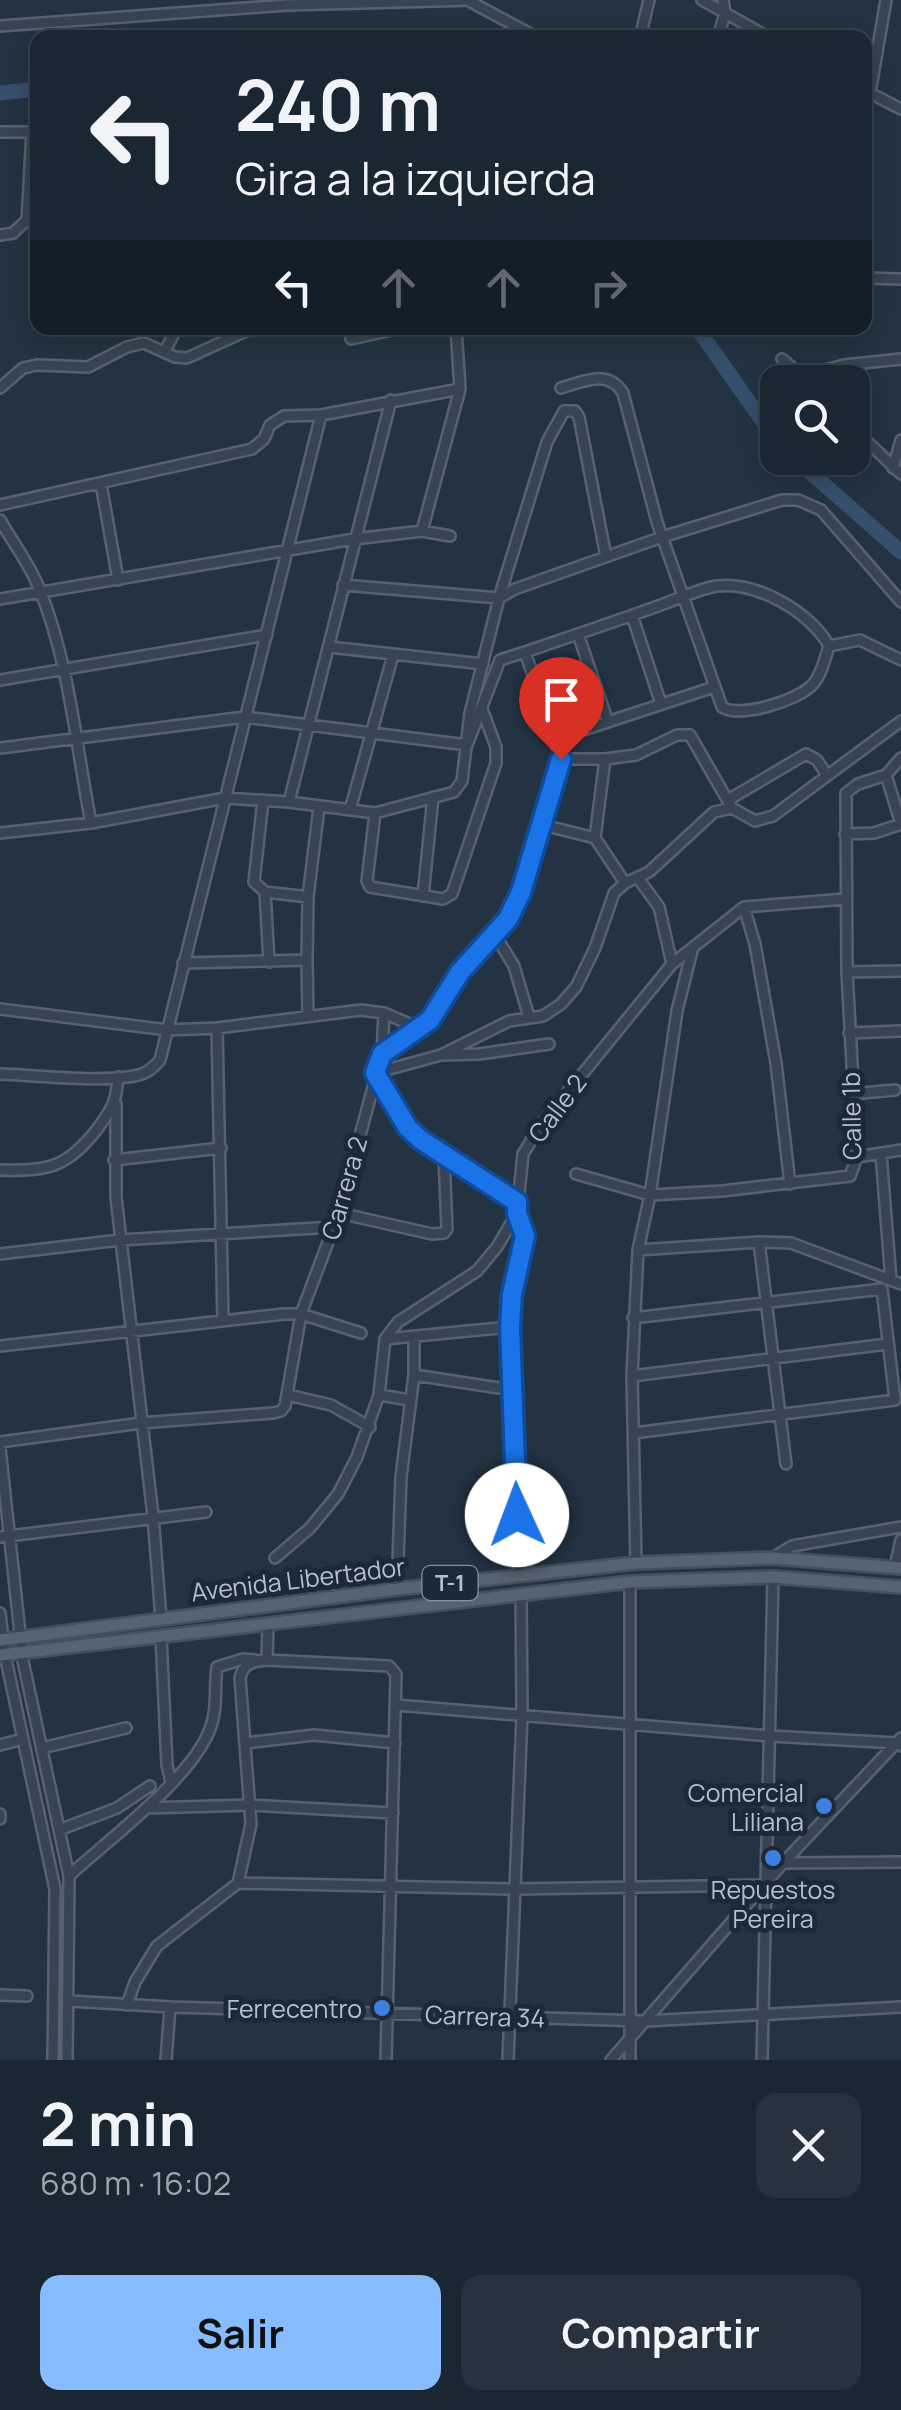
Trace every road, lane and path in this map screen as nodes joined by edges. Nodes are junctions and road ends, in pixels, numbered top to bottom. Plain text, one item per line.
1 (146, 0) edge
2 (649, 0) edge
3 (702, 0) edge
4 (723, 0) edge
5 (886, 0) edge
6 (472, 1) edge
7 (287, 3) edge
8 (725, 12) junction
9 (147, 14) junction
10 (0, 26) edge
11 (524, 30) edge
12 (642, 30) edge
13 (720, 30) edge
14 (756, 30) edge
15 (872, 72) edge
16 (872, 94) edge
17 (901, 109) edge
18 (0, 132) edge
19 (30, 132) edge
20 (30, 187) edge
21 (0, 236) edge
22 (872, 278) edge
23 (901, 278) edge
24 (174, 335) edge
25 (238, 335) edge
26 (369, 335) edge
27 (456, 335) edge
28 (351, 339) dead end
29 (165, 351) junction
30 (901, 359) edge
31 (782, 360) dead end
32 (788, 365) edge
33 (842, 365) edge
34 (0, 388) edge
35 (460, 388) junction
36 (561, 388) dead end
37 (391, 400) junction
38 (321, 415) junction
39 (901, 440) edge
40 (870, 445) edge
41 (897, 471) edge
42 (100, 484) junction
43 (0, 505) edge
44 (0, 520) edge
45 (422, 531) junction
46 (450, 536) dead end
47 (662, 537) junction
48 (354, 539) junction
49 (286, 549) junction
50 (606, 557) junction
51 (118, 580) junction
52 (343, 585) junction
53 (41, 593) junction
54 (686, 597) junction
55 (499, 598) junction
56 (0, 599) edge
57 (901, 602) edge
58 (632, 615) junction
59 (578, 634) junction
60 (267, 635) junction
61 (329, 646) junction
62 (829, 646) junction
63 (525, 652) junction
64 (393, 655) junction
65 (901, 660) edge
66 (483, 664) junction
67 (63, 672) junction
68 (0, 680) edge
69 (714, 687) junction
70 (661, 704) junction
71 (482, 710) junction
72 (245, 717) junction
73 (901, 721) edge
74 (608, 722) junction
75 (308, 723) junction
76 (371, 734) junction
77 (556, 739) junction
78 (75, 740) junction
79 (467, 745) junction
80 (0, 748) edge
81 (901, 758) edge
82 (561, 759) junction
83 (605, 759) junction
84 (886, 775) junction
85 (828, 776) junction
86 (433, 797) junction
87 (225, 798) junction
88 (263, 800) junction
89 (289, 802) junction
90 (730, 804) junction
91 (319, 807) junction
92 (350, 810) junction
93 (375, 813) junction
94 (91, 823) junction
95 (901, 824) edge
96 (543, 825) junction
97 (0, 832) edge
98 (845, 834) junction
99 (595, 838) junction
100 (638, 878) junction
101 (625, 882) junction
102 (265, 892) junction
103 (423, 896) junction
104 (308, 897) junction
105 (846, 899) junction
106 (744, 907) junction
107 (495, 935) junction
108 (693, 948) junction
109 (307, 960) junction
110 (269, 962) junction
111 (183, 963) junction
112 (672, 964) junction
113 (901, 971) edge
114 (847, 972) junction
115 (0, 1010) edge
116 (384, 1013) junction
117 (308, 1016) junction
118 (529, 1017) junction
119 (218, 1028) junction
120 (419, 1028) junction
121 (168, 1030) junction
122 (900, 1030) edge
123 (849, 1033) junction
124 (549, 1044) dead end
125 (382, 1054) junction
126 (441, 1055) junction
127 (375, 1073) junction
128 (0, 1074) edge
129 (118, 1077) junction
130 (895, 1090) dead end
131 (852, 1094) junction
132 (116, 1104) junction
133 (221, 1148) junction
134 (901, 1150) edge
135 (881, 1154) junction
136 (444, 1156) junction
137 (857, 1156) junction
138 (114, 1160) junction
139 (0, 1170) edge
140 (576, 1174) dead end
141 (790, 1184) junction
142 (650, 1195) junction
143 (517, 1208) junction
144 (339, 1213) junction
145 (334, 1226) junction
146 (901, 1230) edge
147 (889, 1231) junction
148 (220, 1235) junction
149 (120, 1240) junction
150 (758, 1242) junction
151 (638, 1250) junction
152 (0, 1254) edge
153 (896, 1282) edge
154 (766, 1304) junction
155 (301, 1314) junction
156 (633, 1318) junction
157 (222, 1321) junction
158 (510, 1327) junction
159 (130, 1330) junction
160 (362, 1333) dead end
161 (414, 1336) junction
162 (385, 1339) junction
163 (887, 1344) junction
164 (0, 1346) edge
165 (772, 1357) junction
166 (414, 1375) junction
167 (632, 1376) junction
168 (512, 1390) junction
169 (288, 1395) junction
170 (379, 1395) junction
171 (410, 1400) junction
172 (780, 1412) junction
173 (141, 1423) junction
174 (370, 1427) junction
175 (634, 1432) junction
176 (0, 1445) edge
177 (786, 1464) dead end
178 (206, 1512) dead end
179 (153, 1516) junction
180 (901, 1527) edge
181 (4, 1537) edge
182 (901, 1540) edge
183 (274, 1558) dead end
184 (772, 1558) junction
185 (636, 1563) junction
186 (898, 1568) edge
187 (519, 1576) junction
188 (773, 1576) junction
189 (630, 1582) junction
190 (901, 1587) edge
191 (396, 1589) junction
192 (521, 1594) junction
193 (0, 1613) edge
194 (161, 1618) junction
195 (268, 1624) junction
196 (160, 1636) junction
197 (20, 1637) junction
198 (2, 1640) edge
199 (22, 1653) junction
200 (3, 1655) edge
201 (261, 1660) junction
202 (396, 1705) junction
203 (522, 1715) junction
204 (632, 1725) junction
205 (126, 1728) dead end
206 (770, 1736) junction
207 (23, 1739) junction
208 (900, 1742) edge
209 (246, 1743) junction
210 (395, 1743) junction
211 (0, 1745) edge
212 (42, 1748) junction
213 (171, 1782) junction
214 (150, 1786) dead end
215 (251, 1805) junction
216 (145, 1808) junction
217 (393, 1813) junction
218 (60, 1830) junction
219 (766, 1862) junction
220 (901, 1862) edge
221 (783, 1863) junction
222 (69, 1876) junction
223 (238, 1883) junction
224 (630, 1885) junction
225 (392, 1886) junction
226 (764, 1886) junction
227 (515, 1888) junction
228 (0, 1996) edge
229 (27, 1996) dead end
230 (70, 2001) junction
231 (127, 2005) junction
232 (170, 2007) junction
233 (901, 2007) edge
234 (387, 2012) junction
235 (508, 2016) junction
236 (763, 2016) junction
237 (630, 2021) junction
238 (646, 2022) junction
239 (630, 2038) junction
240 (53, 2060) edge
241 (67, 2060) edge
242 (166, 2060) edge
243 (386, 2060) edge
244 (508, 2060) edge
245 (611, 2060) edge
246 (630, 2060) edge
247 (762, 2060) edge

1 - 9 street
2 - 12 street
3 - 8 street
4 - 8 street
5 - 15 street
6 - 7 street
6 - 11 street
7 - 9 street
8 - 13 street
8 - 14 street
9 - 10 street
16 - 17 street
18 - 19 street
20 - 21 street
22 - 23 street
24 - 29 street
25 - 29 street
26 - 28 street
27 - 35 street
29 - 34 street
30 - 33 street
31 - 32 street
35 - 37 street
35 - 45 street
36 - 47 street
37 - 38 street
37 - 48 street
38 - 42 street
38 - 49 street
39 - 41 street
40 - 41 street
42 - 43 street
42 - 51 street
44 - 53 street
45 - 46 street
45 - 48 street
47 - 50 street
47 - 54 street
47 - 57 street
48 - 49 street
48 - 52 street
49 - 51 street
49 - 60 street
50 - 55 street
50 - 55 street
51 - 53 street
52 - 55 street
52 - 61 street
53 - 56 street
53 - 67 street
54 - 58 street
54 - 62 street
54 - 69 street
55 - 66 street
58 - 59 street
58 - 70 street
59 - 63 street
59 - 74 street
60 - 67 street
60 - 72 street
61 - 64 street
61 - 75 street
62 - 65 street
62 - 69 street
63 - 71 street
63 - 77 street
64 - 66 street
64 - 76 street
66 - 79 street
67 - 68 street
67 - 78 street
69 - 70 street
70 - 74 street
71 - 79 street
71 - 103 street
72 - 75 street
72 - 78 street
72 - 87 street
73 - 85 street
74 - 77 street
75 - 76 street
75 - 89 street
76 - 79 street
76 - 92 street
77 - 82 street
78 - 80 street
78 - 94 street
79 - 86 street
81 - 84 street
82 - 83 street
82 - 96 street
83 - 90 street
83 - 99 street
84 - 95 street
84 - 98 street, Calle 1b
85 - 90 street
85 - 90 street
86 - 93 street
86 - 103 street
87 - 88 street
87 - 94 street
87 - 111 street
88 - 89 street
88 - 102 street
89 - 91 street
90 - 100 street
91 - 92 street
91 - 104 street
92 - 93 street
93 - 103 street
94 - 97 street
95 - 98 street
96 - 99 street
96 - 107 street
98 - 105 street, Calle 1b
99 - 101 street
100 - 101 street
100 - 112 street
101 - 118 street
102 - 104 street
102 - 110 street
104 - 109 street
105 - 106 street
105 - 114 street, Calle 1b
106 - 108 street, Calle 2
106 - 141 street
107 - 118 street
107 - 120 street
108 - 112 street, Calle 2
108 - 142 street
109 - 110 street
109 - 117 street
110 - 111 street
111 - 121 street
112 - 143 street, Calle 2
113 - 114 street
114 - 123 street, Calle 1b
115 - 121 street
116 - 117 street
116 - 120 street
116 - 125 street, Carrera 2
117 - 119 street
118 - 126 street
119 - 121 street
119 - 133 street
120 - 125 street
121 - 129 street
122 - 123 street
123 - 131 street, Calle 1b
124 - 126 street
125 - 127 street, Carrera 2
126 - 127 street
127 - 136 street
127 - 144 street, Carrera 2
128 - 129 street
129 - 132 street
130 - 131 street
131 - 137 street, Calle 1b
132 - 138 street
132 - 139 street
133 - 138 street
133 - 148 street
134 - 135 street
135 - 137 street
135 - 147 street
136 - 143 street
136 - 144 street
137 - 141 street, Calle 1b
138 - 149 street
140 - 142 street, Calle 1b
141 - 142 street, Calle 1b
142 - 151 street
143 - 158 street
143 - 162 street, Calle 2
144 - 145 street, Carrera 2
145 - 148 street
145 - 155 street, Carrera 2
146 - 147 street
147 - 153 street
148 - 149 street
148 - 157 street
149 - 152 street
149 - 159 street
150 - 151 street
150 - 153 street
150 - 154 street
151 - 156 street
154 - 156 street
154 - 163 street
154 - 165 street
155 - 157 street
155 - 160 street
155 - 169 street, Carrera 2
156 - 167 street
157 - 159 street
158 - 161 street
158 - 168 street
159 - 164 street
159 - 173 street
161 - 162 street
161 - 166 street
162 - 170 street
163 - 165 street
163 - 172 street
165 - 167 street
165 - 172 street
166 - 168 street
166 - 171 street
167 - 175 street
168 - 187 street
169 - 173 street
169 - 174 street
170 - 171 street
170 - 174 street
171 - 191 street
172 - 175 street
172 - 177 street
173 - 176 street
173 - 179 street
174 - 183 street
175 - 185 street
176 - 181 street
178 - 179 street
179 - 181 street
179 - 194 street
180 - 184 street
181 - 197 street
182 - 186 street
184 - 185 main road, Avenida Libertador / T-1
184 - 186 main road, Avenida Libertador / T-1
185 - 187 main road, Avenida Libertador / T-1
187 - 191 main road, Avenida Libertador / T-1
188 - 189 main road, Avenida Libertador / T-1
188 - 190 main road, Avenida Libertador / T-1
188 - 206 street
189 - 192 main road, Avenida Libertador / T-1
189 - 204 street
191 - 194 main road, Avenida Libertador / T-1
192 - 195 main road, Avenida Libertador / T-1
192 - 203 street
193 - 198 street
194 - 197 main road, Avenida Libertador / T-1
195 - 196 main road, Avenida Libertador / T-1
195 - 201 street
196 - 199 main road, Avenida Libertador / T-1
196 - 213 street
197 - 198 main road, Avenida Libertador / T-1
197 - 199 street
198 - 200 street
199 - 200 main road, Avenida Libertador / T-1
199 - 212 street
200 - 207 street
201 - 202 street
201 - 209 street
201 - 213 street
202 - 203 street
202 - 210 street
203 - 204 street
203 - 227 street
204 - 206 street
204 - 224 street
205 - 212 street
206 - 208 street
206 - 219 street
207 - 211 street
207 - 240 street
208 - 221 street
209 - 210 street
209 - 215 street
210 - 217 street
212 - 218 street
213 - 216 street
214 - 218 street
215 - 216 street
215 - 217 street
215 - 223 street
216 - 222 street
217 - 225 street
218 - 222 street
219 - 221 street
219 - 226 street
220 - 221 street
221 - 226 street
222 - 230 street
223 - 225 street
223 - 231 street
224 - 226 street
224 - 227 street
224 - 237 street
225 - 227 street
225 - 234 street
226 - 236 street
226 - 238 street
227 - 235 street
228 - 229 street
230 - 231 street, Carrera 34
230 - 241 street
231 - 232 street, Carrera 34
232 - 234 street, Carrera 34
232 - 242 street
233 - 236 street, Carrera 34
234 - 235 street, Carrera 34
234 - 243 street
235 - 237 street, Carrera 34
235 - 244 street
236 - 238 street, Carrera 34
236 - 247 street
237 - 238 street, Carrera 34
237 - 239 street
238 - 239 street
239 - 245 street
239 - 246 street

